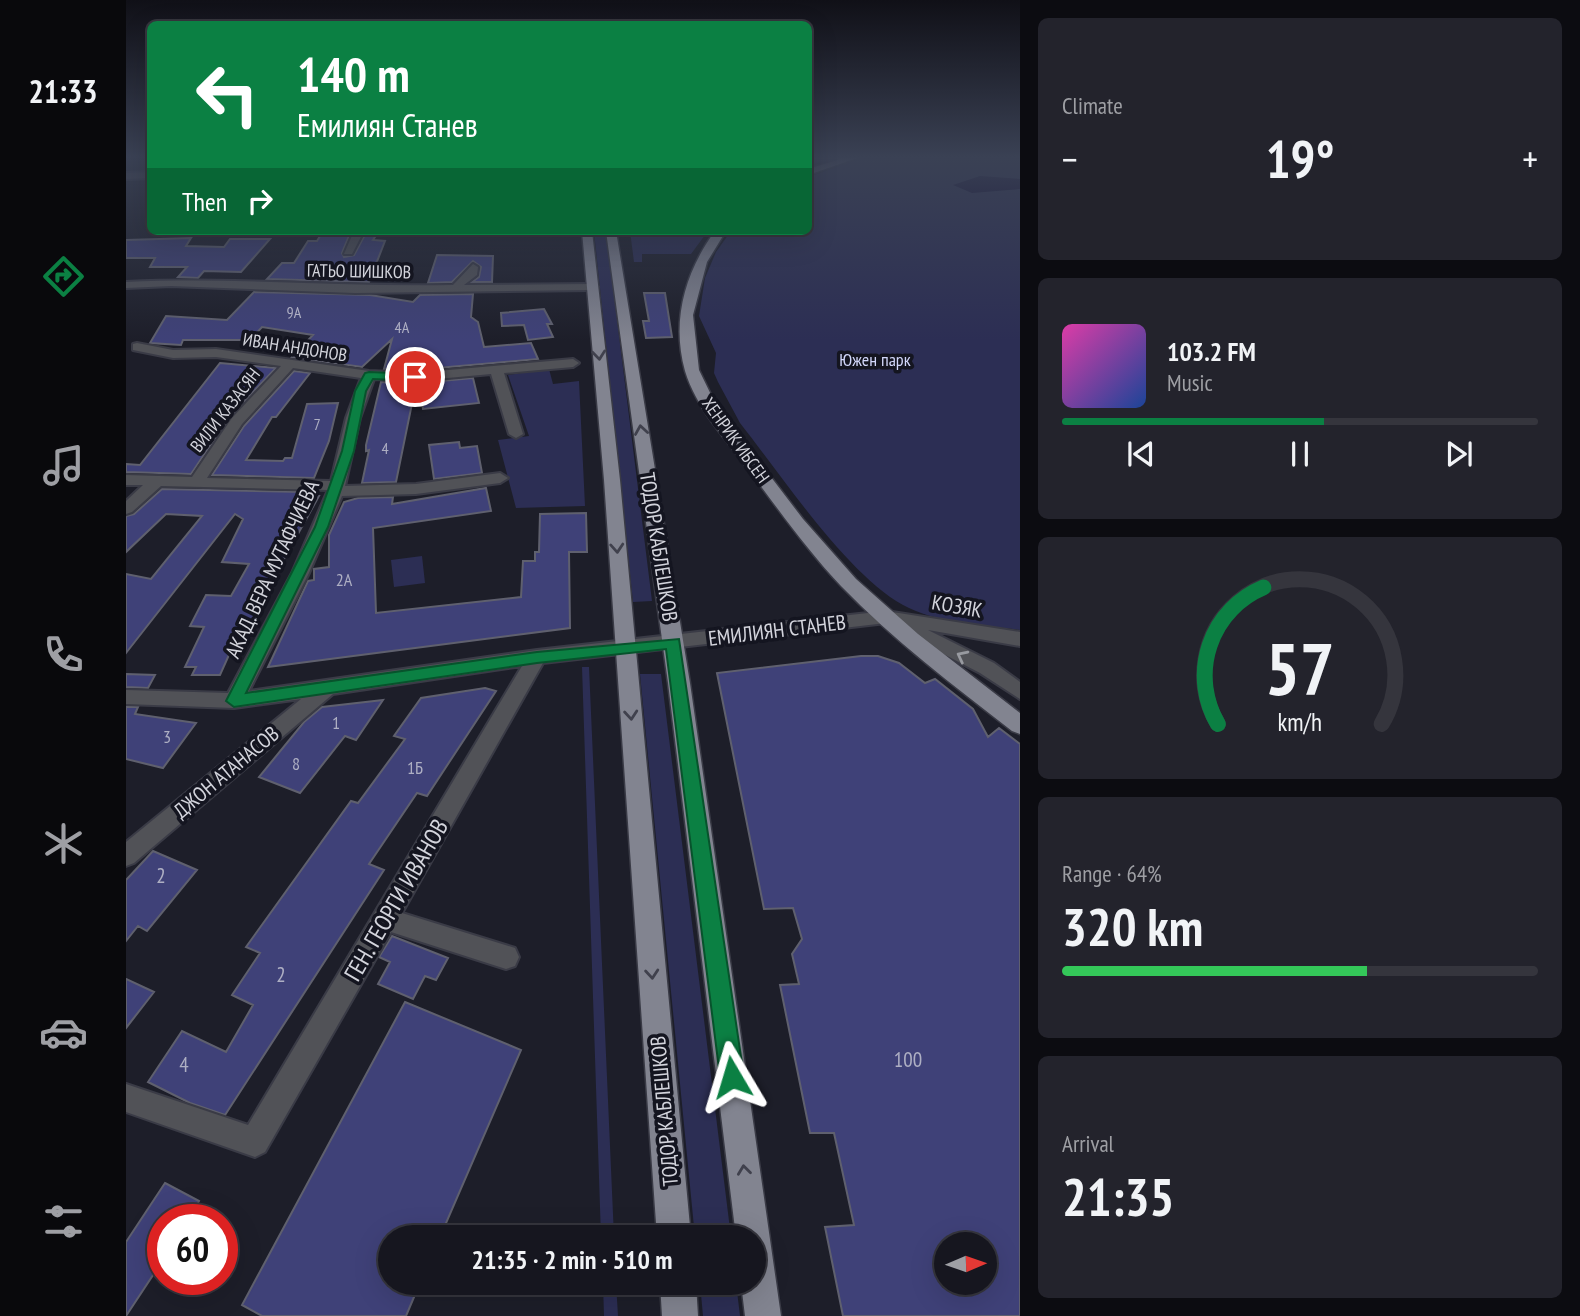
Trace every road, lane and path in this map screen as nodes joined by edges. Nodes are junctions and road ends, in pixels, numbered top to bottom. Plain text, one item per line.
1 (357, 235) edge
2 (587, 235) edge
3 (612, 235) edge
4 (719, 235) edge
5 (348, 253) dead end
6 (473, 267) dead end
7 (511, 272) dead end
8 (126, 285) edge
9 (592, 287) junction
10 (512, 288) junction
11 (458, 289) junction
12 (137, 347) dead end
13 (573, 363) dead end
14 (289, 365) junction
15 (496, 370) junction
16 (369, 375) junction
17 (516, 435) dead end
18 (500, 478) dead end
19 (126, 480) edge
20 (157, 481) junction
21 (196, 482) junction
22 (336, 488) junction
23 (126, 509) edge
24 (886, 617) junction
25 (1020, 639) edge
26 (673, 643) junction
27 (626, 647) junction
28 (537, 657) junction
29 (326, 689) junction
30 (1020, 692) edge
31 (126, 697) edge
32 (234, 701) junction
33 (1020, 725) edge
34 (126, 856) edge
35 (385, 919) junction
36 (506, 957) dead end
37 (126, 1098) edge
38 (673, 1225) edge
39 (751, 1225) edge
40 (679, 1295) edge
41 (760, 1295) edge
42 (680, 1316) edge
43 (763, 1316) edge

1 - 5 street
2 - 9 main road, ТОДОР КАБЛЕШКОВ
26 -> 3 main road, ТОДОР КАБЛЕШКОВ
4 - 24 main road, ХЕНРИК ИБСЕН
6 - 11 street
7 - 10 street
8 - 11 street, ГАТЬО ШИШКОВ
9 - 10 street, ГАТЬО ШИШКОВ
9 -> 27 main road, ТОДОР КАБЛЕШКОВ
10 - 11 street, ГАТЬО ШИШКОВ
12 - 14 street, ИВАН АНДОНОВ
13 - 15 street, ИВАН АНДОНОВ
14 - 16 street, ИВАН АНДОНОВ
14 - 21 street, ВИЛИ КАЗАСЯН
15 - 16 street, ИВАН АНДОНОВ
15 - 17 street
16 - 22 street, АКАД. ВЕРА МУТАФЧИЕВА
18 - 22 street
19 - 20 street
20 - 21 street
20 - 23 street
21 - 22 street
22 - 32 street, АКАД. ВЕРА МУТАФЧИЕВА
24 - 25 street, КОЗЯК
24 - 26 street, ЕМИЛИЯН СТАНЕВ
30 -> 24 street, ХЕНРИК ИБСЕН
24 - 33 main road, ХЕНРИК ИБСЕН
26 - 27 street, ЕМИЛИЯН СТАНЕВ
39 -> 26 main road, ТОДОР КАБЛЕШКОВ
27 - 28 street, ЕМИЛИЯН СТАНЕВ
27 -> 38 main road, ТОДОР КАБЛЕШКОВ
28 - 29 street, ЕМИЛИЯН СТАНЕВ
28 - 35 street, ГЕН. ГЕОРГИ ИВАНОВ
29 - 32 street, ЕМИЛИЯН СТАНЕВ
29 - 34 street, ДЖОН АТАНАСОВ
31 - 32 street, ЕМИЛИЯН СТАНЕВ
35 - 36 street
35 - 37 street, ГЕН. ГЕОРГИ ИВАНОВ
40 - 42 main road
41 - 43 main road

